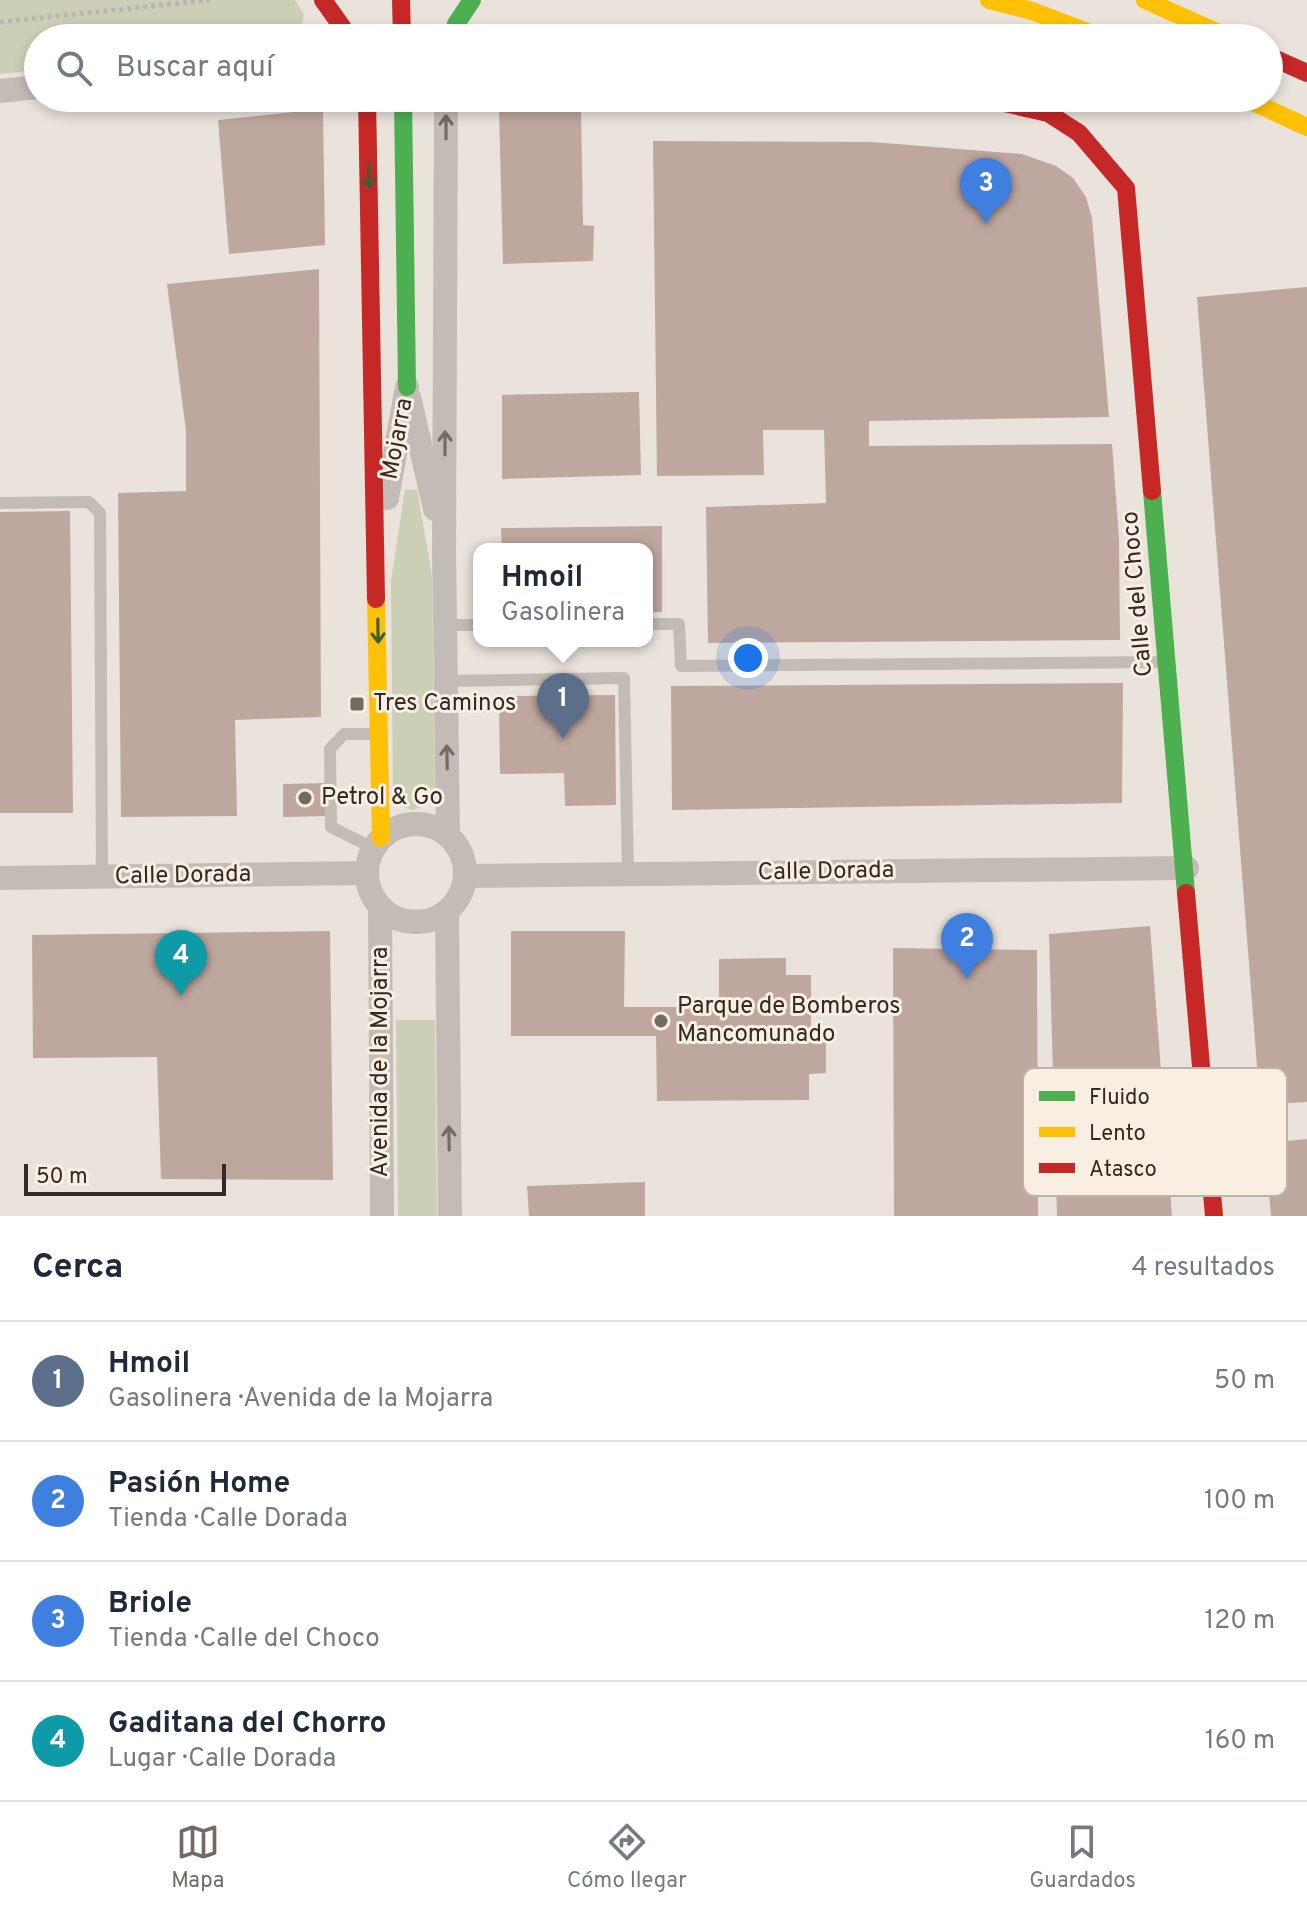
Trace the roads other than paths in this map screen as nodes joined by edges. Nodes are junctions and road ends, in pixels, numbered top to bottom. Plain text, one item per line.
1 (323, 0) edge
2 (401, 0) edge
3 (472, 0) edge
4 (989, 0) edge
5 (1145, 0) edge
6 (340, 24) edge
7 (402, 24) edge
8 (456, 24) edge
9 (1066, 24) edge
10 (1199, 24) edge
11 (1283, 62) edge
12 (1307, 73) edge
13 (24, 88) edge
14 (0, 91) edge
15 (367, 112) edge
16 (403, 112) edge
17 (446, 112) edge
18 (1039, 112) edge
19 (1274, 112) edge
20 (1307, 127) edge
21 (407, 387) junction
22 (0, 503) edge
23 (444, 549) junction
24 (377, 553) junction
25 (653, 624) edge
26 (445, 625) junction
27 (473, 625) edge
28 (1168, 662) junction
29 (446, 681) junction
30 (380, 734) junction
31 (448, 835) junction
32 (377, 843) junction
33 (1187, 868) junction
34 (366, 873) junction
35 (628, 874) junction
36 (465, 876) junction
37 (102, 877) junction
38 (0, 878) edge
39 (380, 907) junction
40 (447, 911) junction
41 (1203, 1068) edge
42 (1212, 1196) edge
43 (382, 1216) edge
44 (450, 1216) edge
45 (1214, 1216) edge

1 - 6 main road
2 - 7 main road
3 - 8 main road
4 - 9 main road
5 - 10 main road
11 - 12 main road
13 - 14 street
15 -> 24 main road
16 - 21 main road
23 -> 17 street
18 - 28 main road, Calle del Choco
19 - 20 main road
21 - 23 street, Mojarra
21 - 24 street, Mojarra
22 - 37 lane
23 - 26 street
24 -> 30 main road
25 - 28 lane
26 - 27 lane
26 - 29 street
28 - 33 main road, Calle del Choco
31 -> 29 street
29 - 35 lane
30 - 32 main road
30 - 32 lane
31 - 32 street
31 - 36 street
32 - 34 street
33 - 35 street, Calle Dorada
33 - 41 main road, Calle del Choco
34 - 37 street, Calle Dorada
34 - 39 street
35 - 36 street, Calle Dorada
36 - 40 street
37 - 38 street, Calle Dorada
39 - 40 street
39 - 43 street, Avenida de la Mojarra
44 -> 40 street
42 - 45 main road, Calle del Choco

